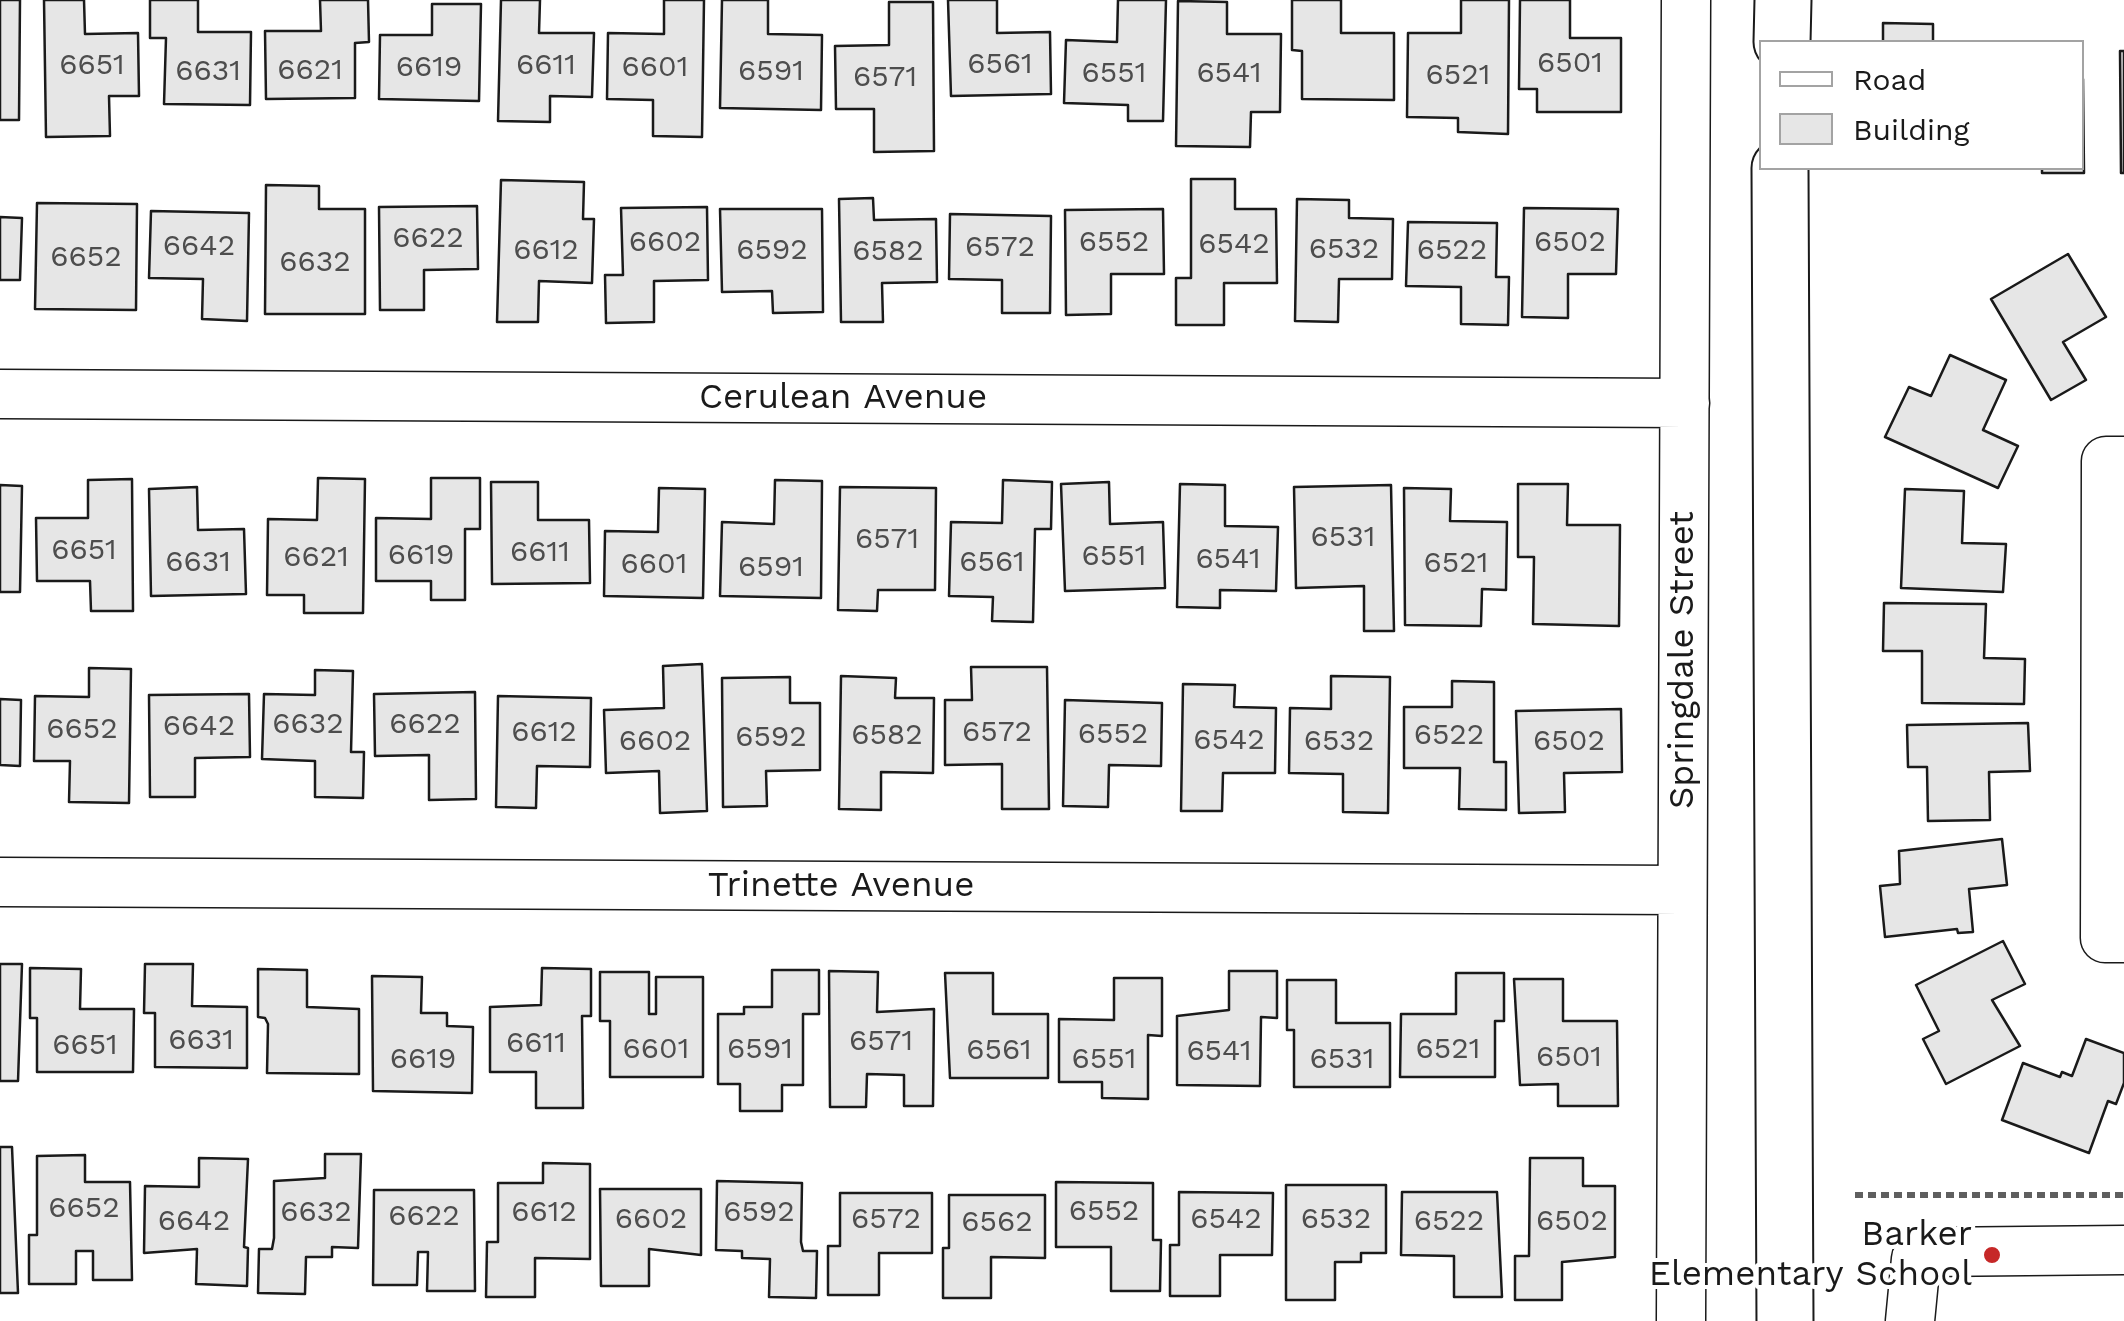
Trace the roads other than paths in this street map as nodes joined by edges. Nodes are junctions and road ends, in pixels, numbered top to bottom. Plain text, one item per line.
1 (1686, 0) edge
2 (1782, 0) edge
3 (1782, 40) edge
4 (1780, 170) edge
5 (0, 394) edge
6 (1685, 402) junction
7 (2115, 461) edge
8 (0, 882) edge
9 (1682, 890) junction
10 (2115, 938) edge
11 (2124, 1250) edge
12 (1681, 1321) edge
13 (1785, 1321) edge
14 (1910, 1321) edge

1 - 6 street, Springdale Street
2 - 3 main road
4 - 13 main road
5 - 6 street, Cerulean Avenue
6 - 9 street, Springdale Street
7 - 10 street
8 - 9 street, Trinette Avenue
9 - 12 street, Springdale Street
11 - 14 street

